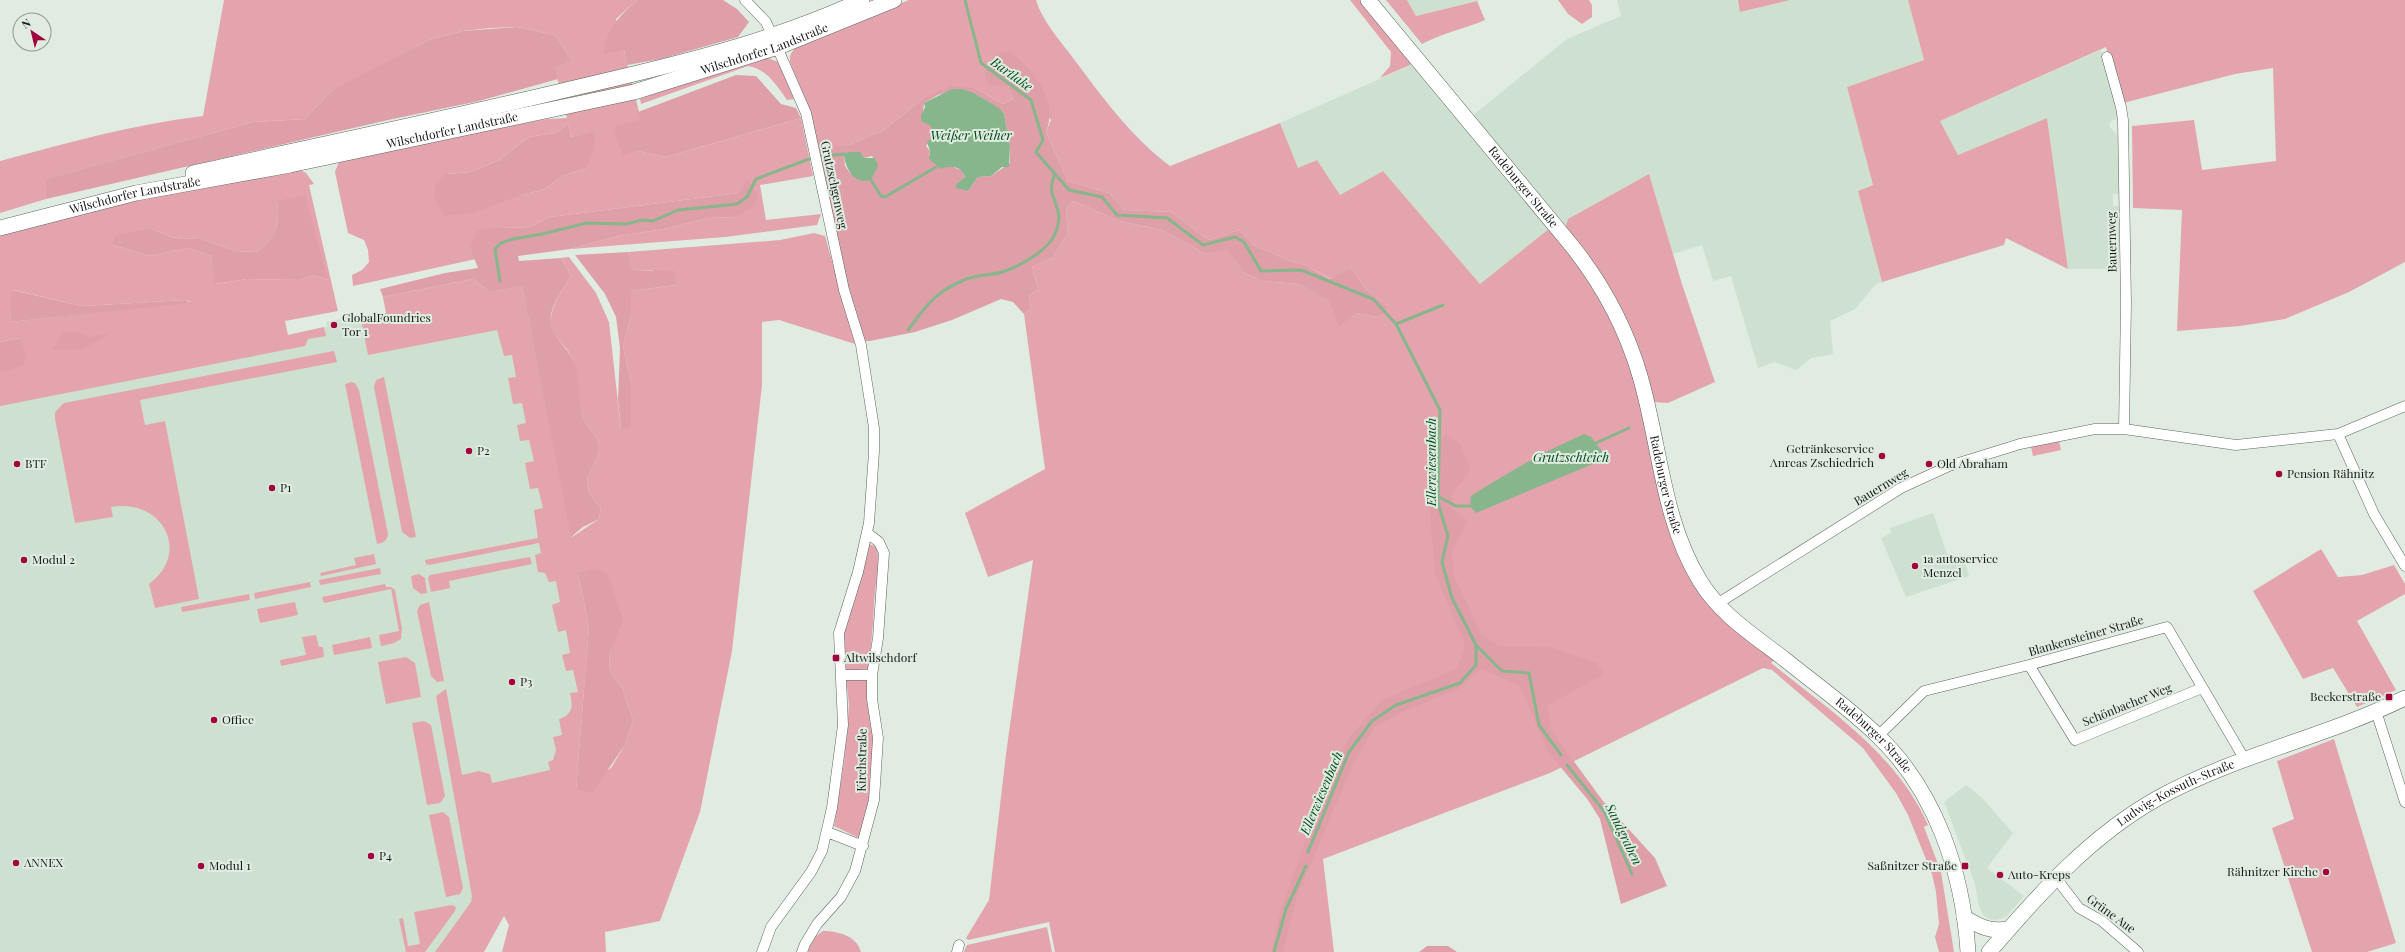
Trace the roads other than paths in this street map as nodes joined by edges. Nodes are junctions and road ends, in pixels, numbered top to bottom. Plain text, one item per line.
1 (745, 0) edge
2 (862, 0) edge
3 (894, 0) edge
4 (1368, 0) edge
5 (775, 41) junction
6 (2107, 57) dead end
7 (0, 220) edge
8 (0, 228) edge
9 (2405, 406) edge
10 (2124, 429) junction
11 (2338, 434) junction
12 (867, 533) junction
13 (2405, 566) edge
14 (1717, 604) junction
15 (2028, 665) junction
16 (840, 675) junction
17 (872, 675) junction
18 (2202, 688) junction
19 (2405, 698) edge
20 (2376, 711) junction
21 (1878, 736) junction
22 (2245, 760) junction
23 (2405, 802) edge
24 (827, 832) junction
25 (863, 846) junction
26 (2056, 878) junction
27 (1964, 917) junction
28 (2009, 929) junction
29 (762, 952) edge
30 (802, 952) edge
31 (1968, 952) edge
32 (1989, 952) edge
33 (2138, 952) edge

1 - 5 street, Grutzschgenweg
2 - 5 main road, Wilschdorfer Landstraße
3 - 5 main road, Wilschdorfer Landstraße
4 - 14 main road, Radeburger Straße
5 - 7 main road, Wilschdorfer Landstraße
5 - 8 main road, Wilschdorfer Landstraße
5 - 12 street, Grutzschgenweg
6 - 10 street, Bauernweg
9 - 11 street, Bauernweg
10 - 11 street, Bauernweg
10 - 14 street, Bauernweg
11 - 13 street
12 - 16 street
12 - 17 street, Kirchstraße
14 - 21 main road, Radeburger Straße
15 - 18 street, Blankensteiner Straße
15 - 18 street, Schönbacher Weg
15 - 21 street, Blankensteiner Straße
16 - 17 street
16 - 24 street
17 - 25 street, Kirchstraße
18 - 22 street, Blankensteiner Straße
19 - 20 main road, Ludwig-Kossuth-Straße
20 - 22 main road, Ludwig-Kossuth-Straße
20 - 23 street
21 - 27 main road, Radeburger Straße
22 - 26 main road, Ludwig-Kossuth-Straße
24 - 25 street
24 - 29 street
25 - 30 street, Kirchstraße
26 - 28 main road, Ludwig-Kossuth-Straße
26 - 33 street, Grüne Aue
27 - 28 main road
27 - 31 main road, Radeburger Straße
28 - 32 main road, Ludwig-Kossuth-Straße

